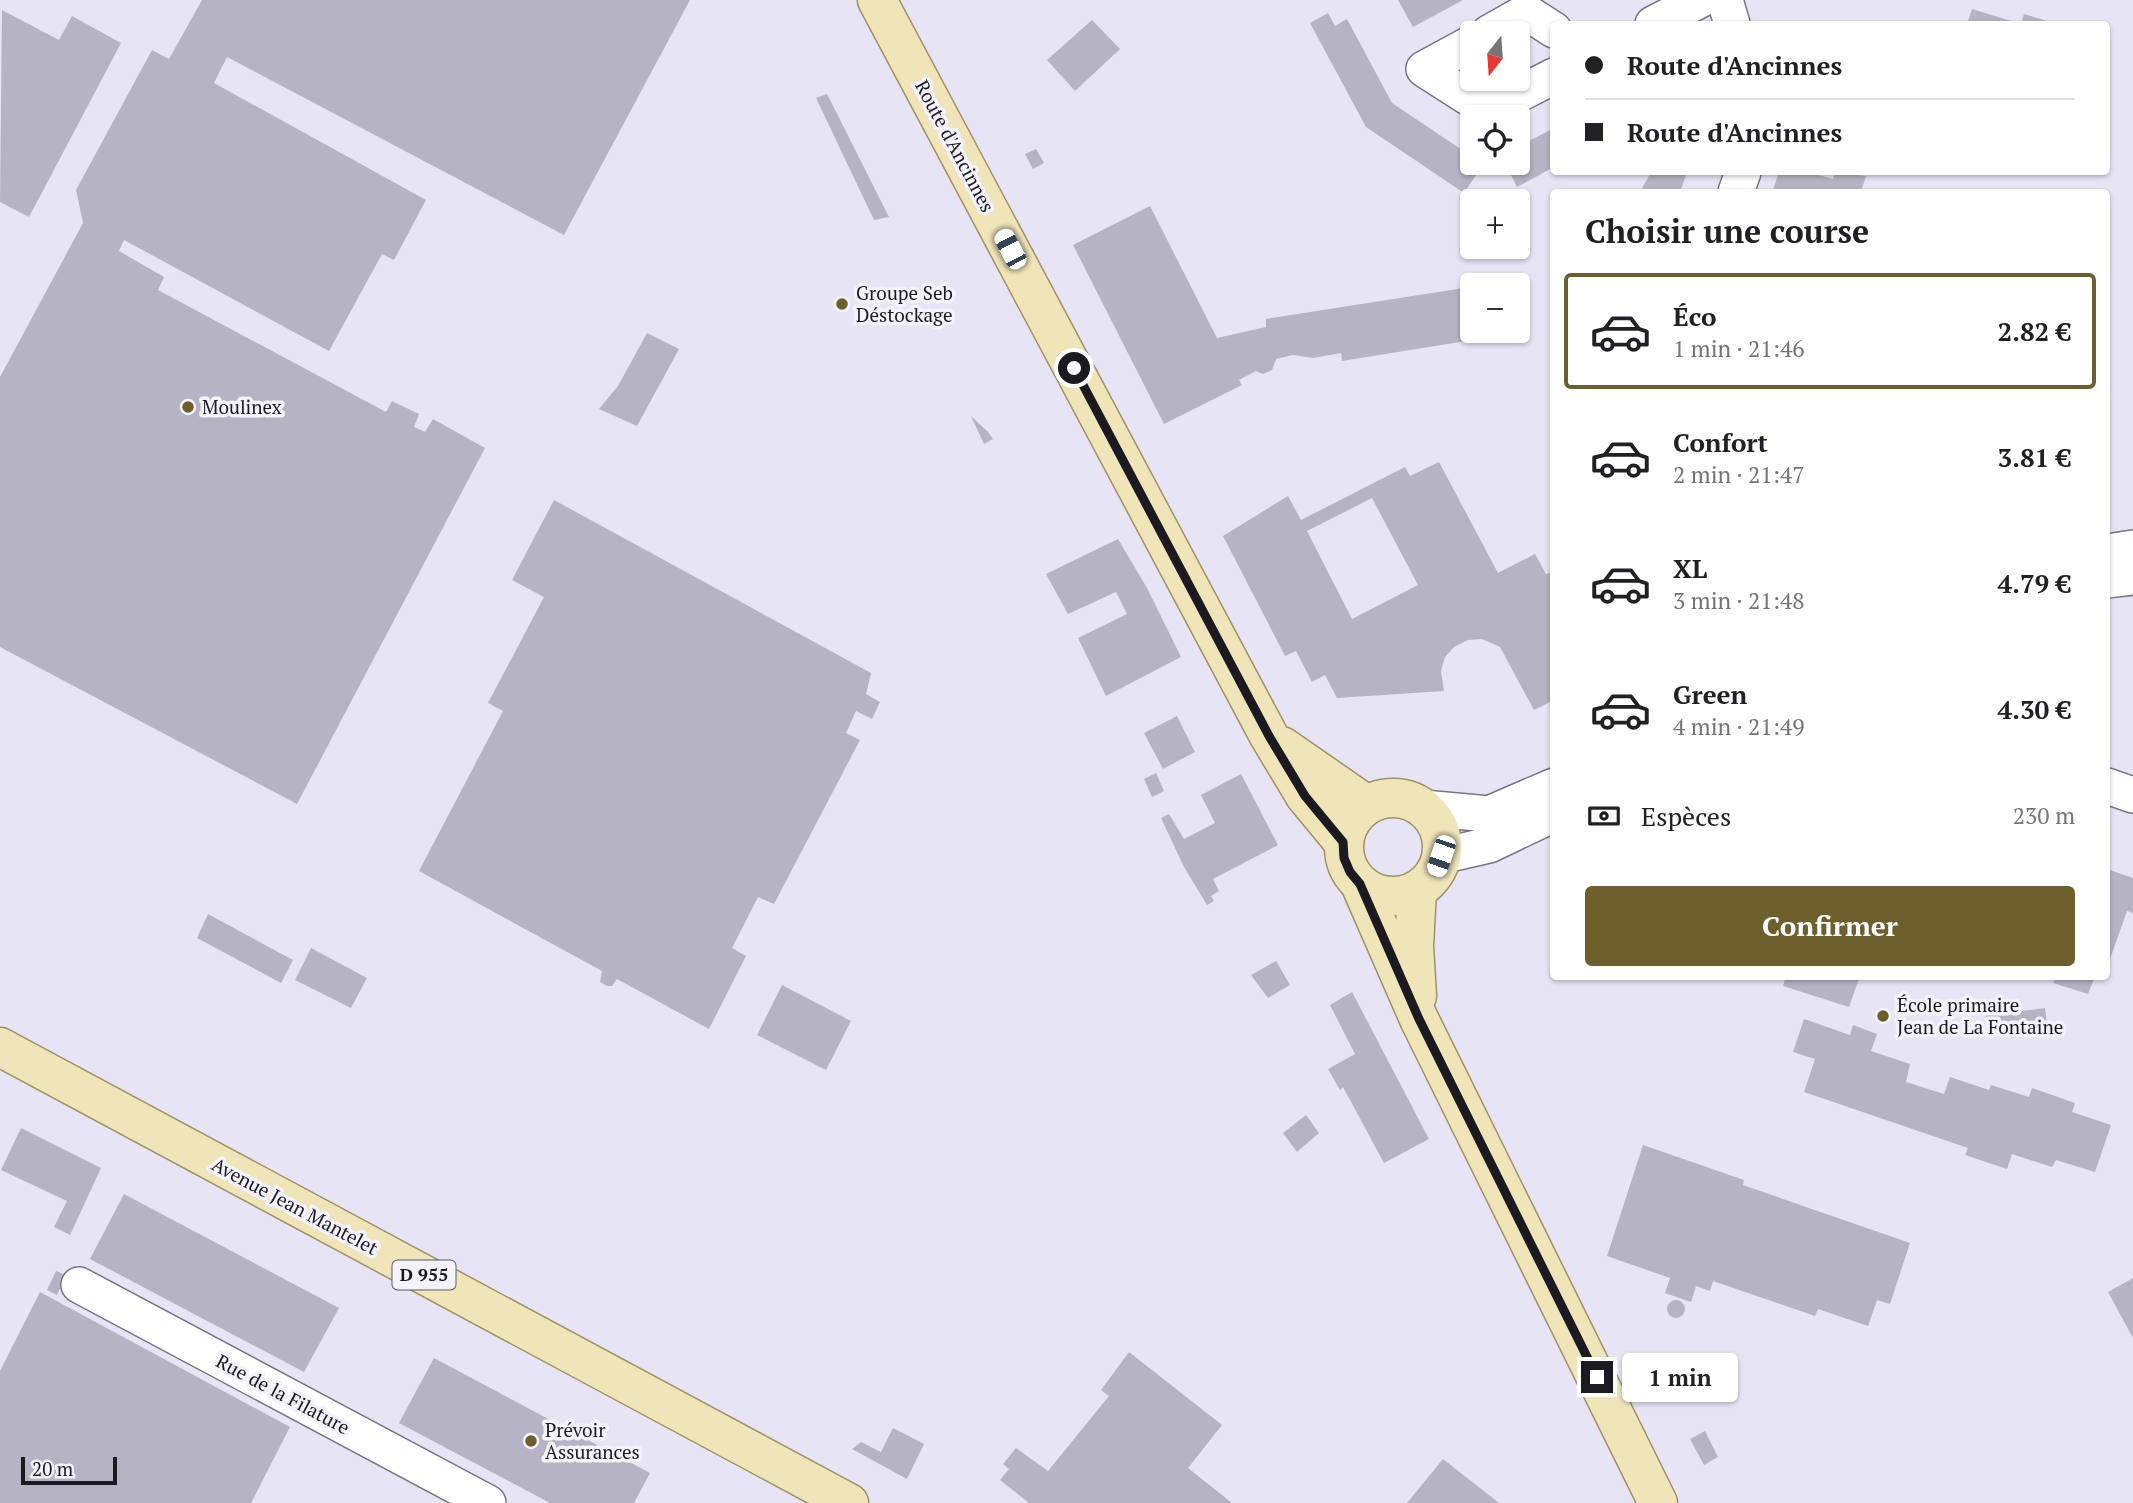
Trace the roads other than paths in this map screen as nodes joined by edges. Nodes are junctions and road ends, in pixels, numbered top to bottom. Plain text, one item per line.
1 (877, 0) edge
2 (1700, 0) edge
3 (1725, 0) edge
4 (1510, 21) edge
5 (1659, 21) edge
6 (1731, 21) edge
7 (1550, 27) edge
8 (1460, 50) edge
9 (1550, 78) edge
10 (1530, 88) edge
11 (1525, 91) edge
12 (2133, 548) edge
13 (2110, 552) edge
14 (2133, 577) edge
15 (2110, 580) edge
16 (1269, 736) junction
17 (2110, 787) edge
18 (1550, 788) edge
19 (2133, 795) edge
20 (1367, 805) junction
21 (1423, 808) junction
22 (1550, 816) edge
23 (1343, 842) junction
24 (1441, 856) junction
25 (1360, 884) junction
26 (1417, 890) junction
27 (1419, 1019) junction
28 (0, 1047) edge
29 (79, 1285) dead end
30 (488, 1503) edge
31 (849, 1503) edge
32 (1658, 1503) edge

1 - 16 main road, Route d'Ancinnes
2 - 5 street
3 - 6 street
4 - 7 street
8 - 11 street
9 - 10 street
12 - 13 street
14 - 15 street
16 - 20 main road, Route d'Ancinnes
16 - 23 main road, Route d'Ancinnes
17 - 19 street
18 - 21 street
20 - 21 main road
20 - 23 main road
21 - 24 main road
22 - 24 street
23 - 25 main road
24 - 26 main road
25 - 26 main road
25 - 27 main road
26 - 27 main road
27 - 32 main road
28 - 31 main road, Avenue Jean Mantelet / D 955
29 - 30 street, Rue de la Filature

